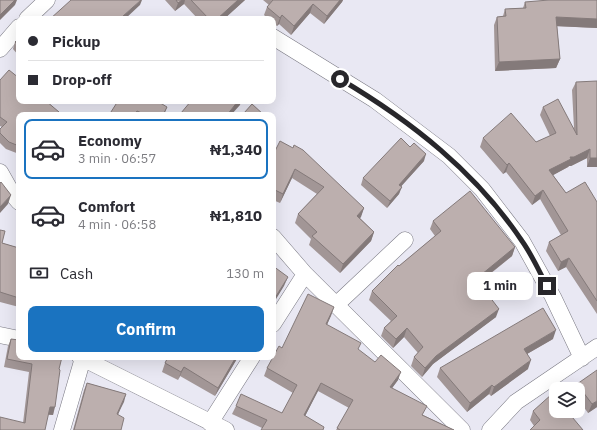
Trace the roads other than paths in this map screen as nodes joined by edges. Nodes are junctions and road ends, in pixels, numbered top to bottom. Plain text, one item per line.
1 (47, 0) edge
2 (30, 16) edge
3 (16, 30) edge
4 (276, 39) edge
5 (0, 49) edge
6 (0, 172) edge
7 (16, 198) edge
8 (276, 240) edge
9 (405, 240) dead end
10 (305, 274) junction
11 (337, 304) junction
12 (276, 319) edge
13 (0, 334) edge
14 (16, 338) edge
15 (597, 347) edge
16 (582, 358) junction
17 (80, 360) edge
18 (85, 360) edge
19 (250, 360) edge
20 (210, 423) junction
21 (62, 430) edge
22 (226, 430) edge
23 (462, 430) edge
24 (490, 430) edge

1 - 2 street
3 - 5 street
4 - 16 street
6 - 7 street
8 - 10 street
9 - 11 street
10 - 11 street
10 - 12 street
11 - 23 street
13 - 14 street
15 - 16 street
16 - 24 street
17 - 21 street
18 - 20 street
19 - 20 street
20 - 22 street

